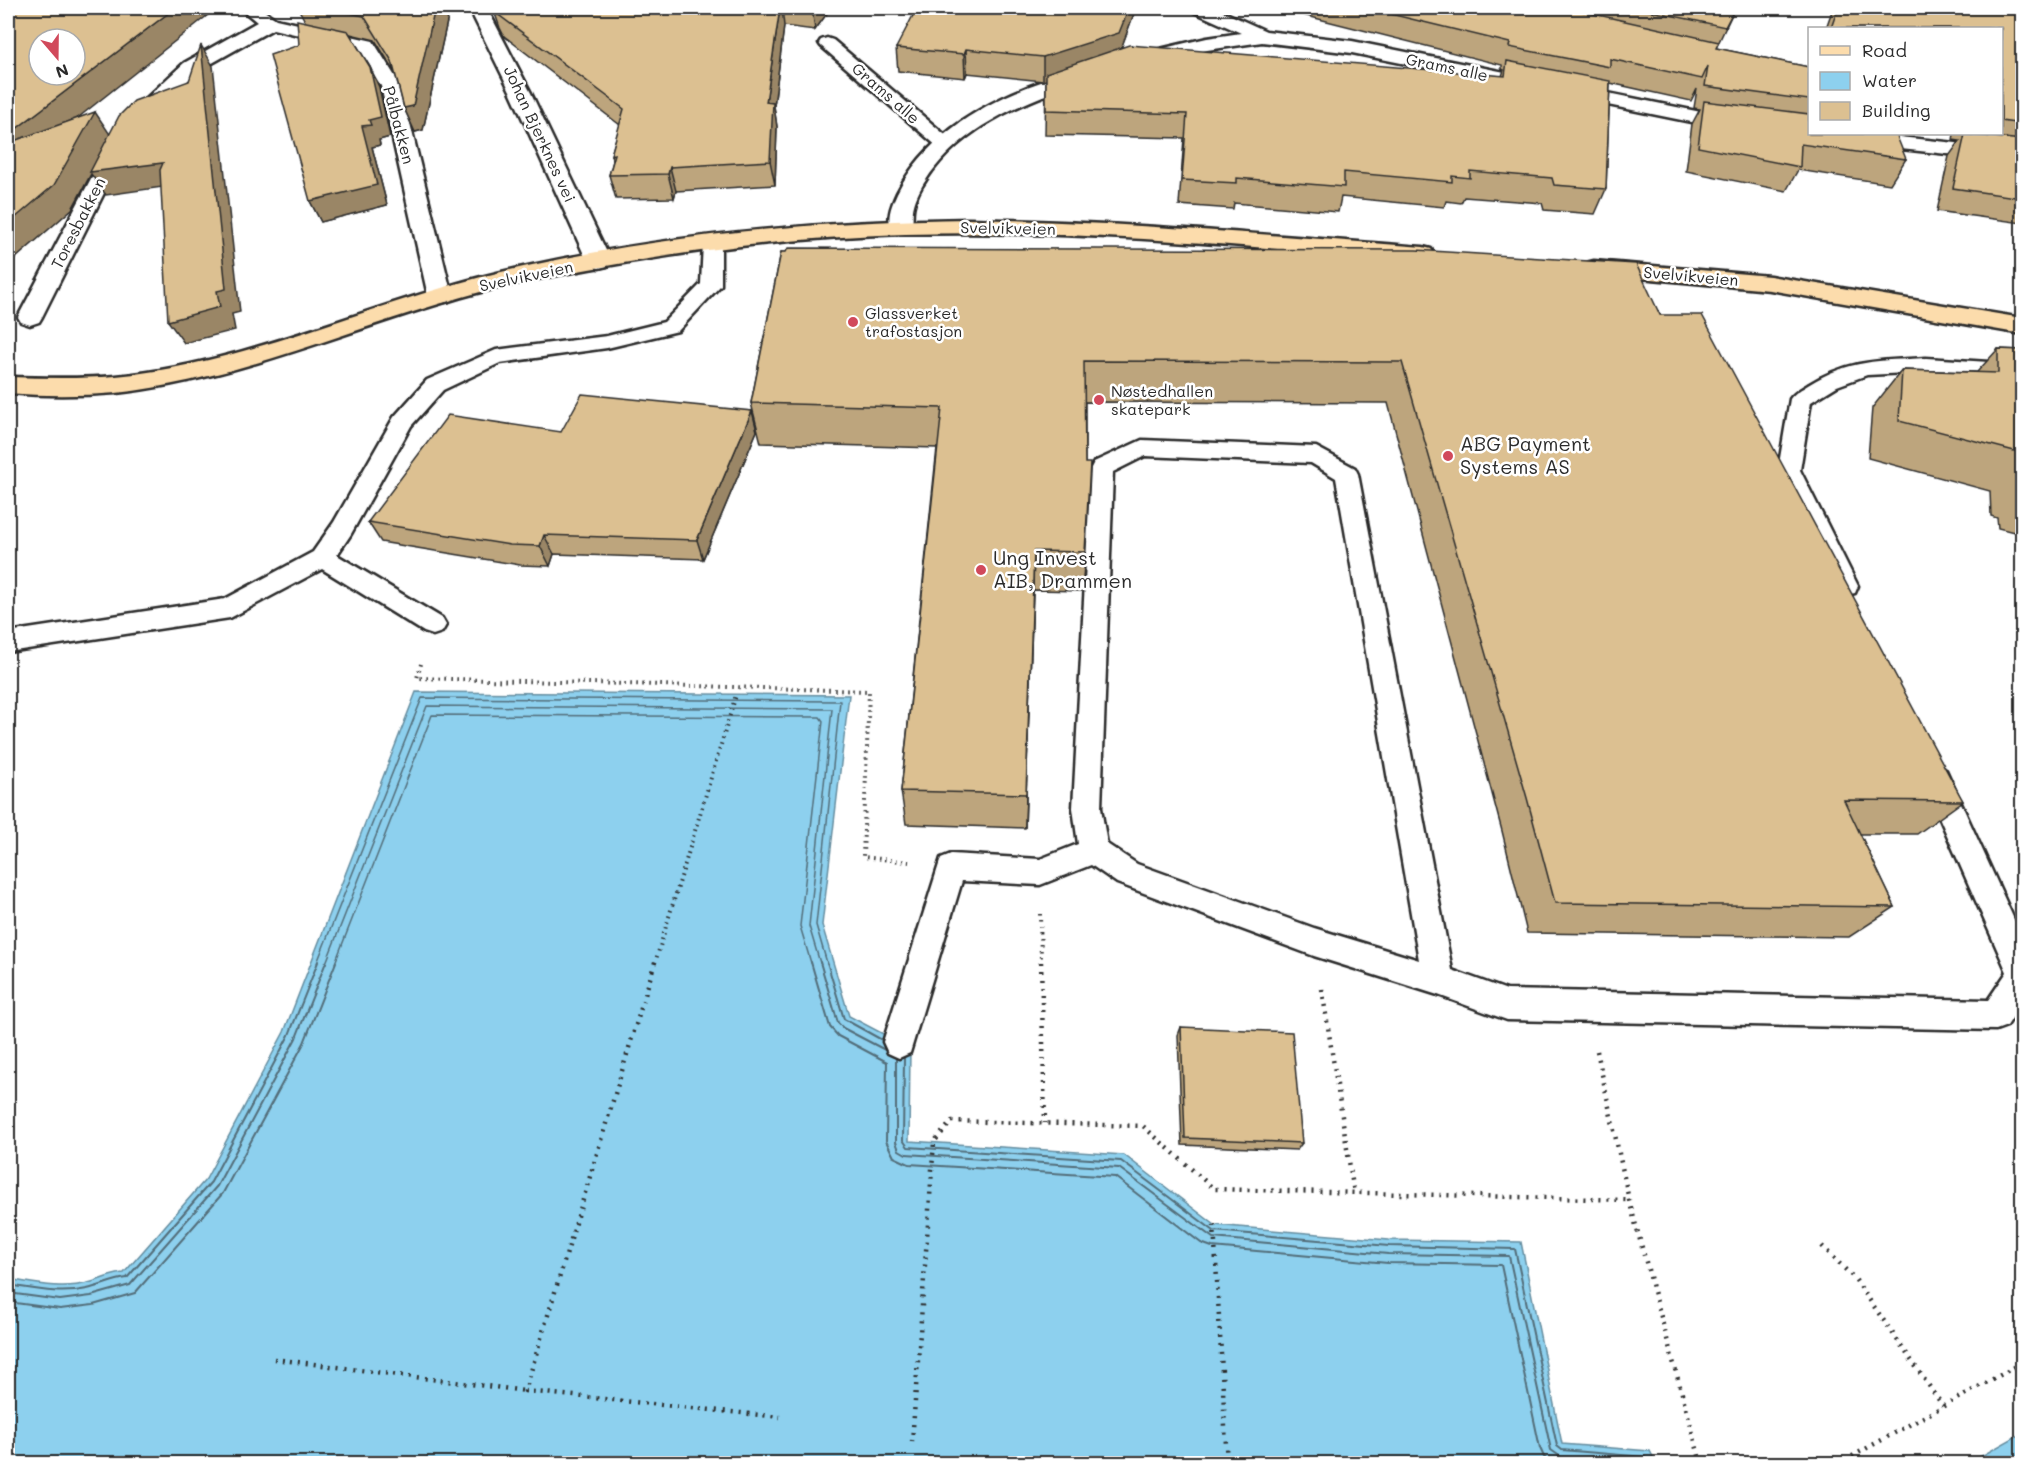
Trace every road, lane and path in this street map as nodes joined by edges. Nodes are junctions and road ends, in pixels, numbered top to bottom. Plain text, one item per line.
1 (249, 8) edge
2 (481, 8) edge
3 (1201, 8) edge
4 (270, 23) junction
5 (1262, 36) junction
6 (827, 43) dead end
7 (1122, 64) edge
8 (1101, 70) edge
9 (1808, 132) edge
10 (1829, 135) edge
11 (1982, 135) edge
12 (944, 143) junction
13 (2022, 154) edge
14 (901, 227) junction
15 (712, 243) junction
16 (1442, 255) edge
17 (599, 261) junction
18 (1569, 266) edge
19 (440, 296) junction
20 (30, 317) dead end
21 (2022, 326) edge
22 (2022, 374) edge
23 (8, 385) edge
24 (322, 558) junction
25 (1856, 608) edge
26 (433, 625) joint
27 (8, 642) edge
28 (736, 695) dead end
29 (1927, 757) edge
30 (1094, 851) junction
31 (951, 867) junction
32 (1040, 872) junction
33 (1314, 942) junction
34 (2022, 970) edge
35 (2022, 977) edge
36 (1438, 980) junction
37 (1587, 1006) junction
38 (899, 1042) dead end
39 (1045, 1123) junction
40 (1354, 1193) junction
41 (1629, 1200) junction
42 (1214, 1225) dead end
43 (1822, 1246) dead end
44 (274, 1359) dead end
45 (2022, 1363) edge
46 (525, 1391) junction
47 (1943, 1406) junction
48 (780, 1418) dead end
49 (912, 1442) dead end
50 (1227, 1464) edge
51 (1732, 1464) edge
52 (1838, 1464) edge

1 - 4 street, Pålbakken
2 - 17 street, Johan Bjerknes vei
3 - 5 street, Grams alle
4 - 19 street, Pålbakken
4 - 20 street, Toresbakken
5 - 7 street, Grams alle
5 - 9 street, Grams alle
6 - 12 lane, Grams alle
8 - 12 street
10 - 13 street
11 - 13 street
12 - 14 street
14 - 15 main road, Svelvikveien
14 - 16 main road, Svelvikveien
15 - 17 main road, Svelvikveien
15 - 24 lane
17 - 19 main road, Svelvikveien
18 - 21 main road, Svelvikveien
19 - 23 main road, Svelvikveien
22 - 25 lane
24 - 26 lane
24 - 27 lane
26 - 31 path
28 - 46 path
29 - 34 lane
30 - 32 lane
30 - 33 lane
30 - 36 lane
31 - 32 lane
31 - 38 lane
32 - 39 path
33 - 36 lane
33 - 40 path
35 - 37 lane
36 - 37 lane
37 - 41 path
39 - 40 path
39 - 49 path
40 - 41 path
41 - 51 path
42 - 50 path
43 - 47 path
44 - 46 path
45 - 47 path
46 - 48 path
47 - 52 path

